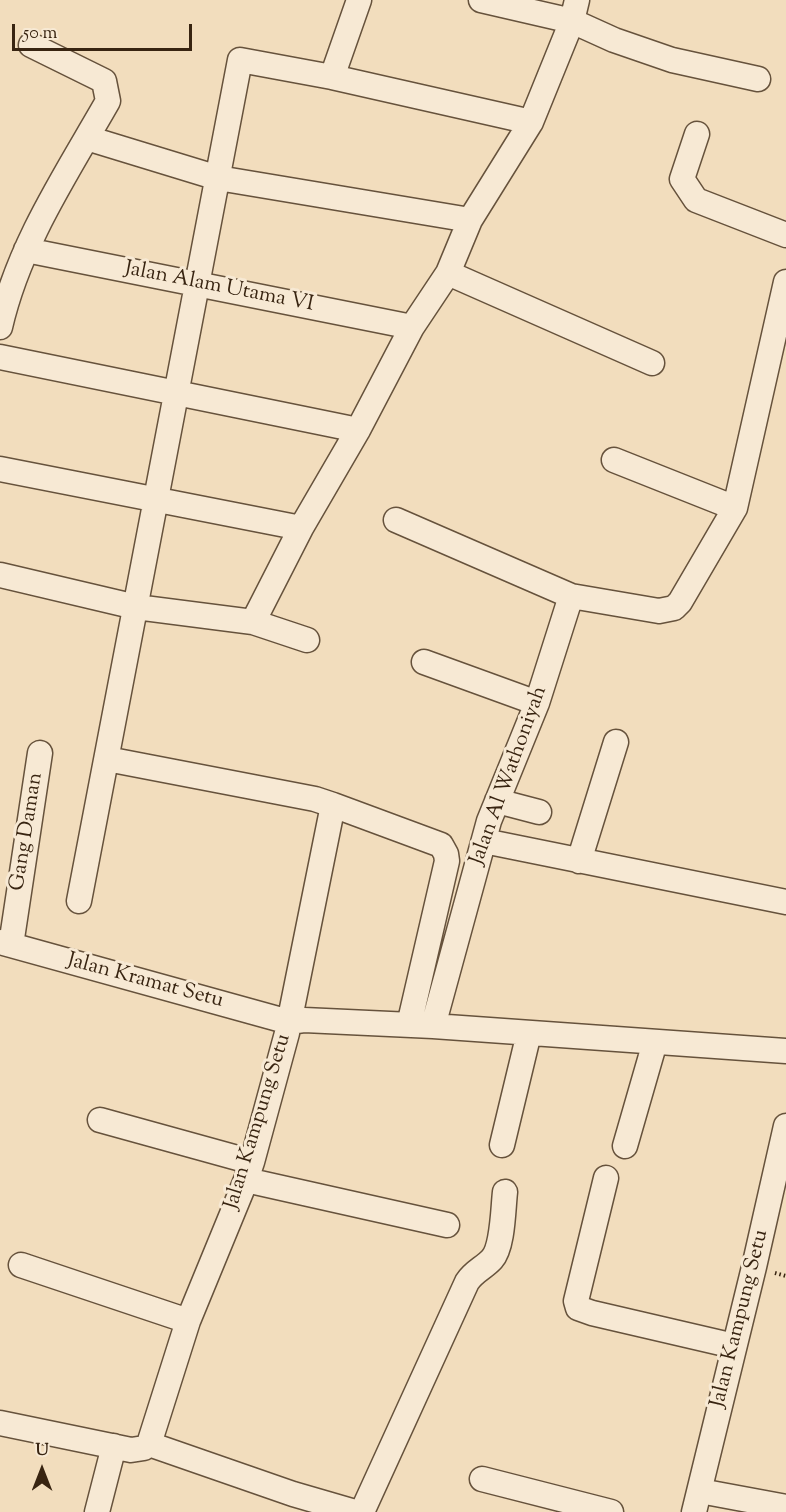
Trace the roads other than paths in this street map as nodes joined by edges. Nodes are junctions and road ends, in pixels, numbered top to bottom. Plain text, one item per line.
1 (358, 0) edge
2 (482, 0) edge
3 (575, 10) edge
4 (31, 45) dead end
5 (332, 77) junction
6 (758, 79) dead end
7 (531, 122) junction
8 (697, 134) dead end
9 (87, 138) junction
10 (218, 178) junction
11 (470, 220) junction
12 (786, 235) edge
13 (26, 249) junction
14 (448, 273) junction
15 (786, 282) edge
16 (197, 284) junction
17 (1, 320) edge
18 (412, 327) junction
19 (0, 357) edge
20 (652, 363) dead end
21 (177, 393) junction
22 (358, 430) junction
23 (614, 460) dead end
24 (0, 469) edge
25 (156, 500) junction
26 (735, 508) junction
27 (396, 520) dead end
28 (301, 528) junction
29 (0, 575) edge
30 (570, 596) junction
31 (136, 607) junction
32 (253, 622) junction
33 (307, 640) dead end
34 (424, 662) dead end
35 (537, 703) junction
36 (616, 742) dead end
37 (40, 753) dead end
38 (106, 759) junction
39 (497, 801) junction
40 (333, 805) junction
41 (538, 812) dead end
42 (484, 841) junction
43 (579, 861) junction
44 (79, 901) dead end
45 (786, 902) edge
46 (6, 944) edge
47 (289, 1022) junction
48 (421, 1025) junction
49 (529, 1033) junction
50 (655, 1042) junction
51 (786, 1051) edge
52 (100, 1120) dead end
53 (786, 1126) edge
54 (502, 1145) dead end
55 (625, 1146) dead end
56 (249, 1171) junction
57 (606, 1178) dead end
58 (780, 1183) edge
59 (505, 1192) dead end
60 (447, 1225) dead end
61 (21, 1265) dead end
62 (188, 1321) junction
63 (734, 1346) junction
64 (0, 1423) edge
65 (149, 1444) junction
66 (114, 1446) junction
67 (482, 1479) dead end
68 (697, 1502) edge
69 (291, 1503) edge
70 (786, 1507) edge
71 (97, 1512) edge
72 (355, 1512) edge
73 (362, 1512) edge
74 (611, 1512) edge

1 - 5 street
2 - 3 street
3 - 6 street
3 - 7 street
4 - 9 street
5 - 7 street
5 - 10 street
7 - 11 street
8 - 12 street
9 - 10 street
9 - 13 street
10 - 11 street
10 - 16 street
11 - 14 street
13 - 16 street, Jalan Alam Utama VI
13 - 17 street
14 - 18 street
14 - 20 street
15 - 26 street
16 - 18 street, Jalan Alam Utama VI
16 - 21 street
18 - 22 street
19 - 21 street
21 - 22 street
21 - 25 street
22 - 28 street
23 - 26 street
24 - 25 street
25 - 28 street
25 - 31 street
26 - 30 street
27 - 30 street
28 - 32 street
29 - 31 street
30 - 35 street, Jalan Al Wathoniyah
31 - 32 street
31 - 38 street
32 - 33 street
34 - 35 street
35 - 39 street, Jalan Al Wathoniyah
36 - 43 street
37 - 46 street, Gang Daman
38 - 40 street
38 - 44 street
39 - 41 street
39 - 42 street, Jalan Al Wathoniyah
40 - 47 street
40 - 48 street
42 - 43 street
42 - 48 street, Jalan Al Wathoniyah
43 - 45 street
46 - 47 street, Jalan Kramat Setu
47 - 48 street, Jalan Kampung Setu
47 - 56 street, Jalan Kampung Setu
48 - 49 street, Jalan Kampung Setu
49 - 50 street, Jalan Kampung Setu
49 - 54 street
50 - 51 street, Jalan Kampung Setu
50 - 55 street
52 - 56 street
53 - 58 street, Jalan Kampung Setu
56 - 60 street
56 - 62 street, Jalan Kampung Setu
57 - 63 street
58 - 63 street, Jalan Kampung Setu
59 - 73 street
61 - 62 street
62 - 65 street, Jalan Kampung Setu
63 - 68 street, Jalan Kampung Setu
64 - 66 street
65 - 66 street
65 - 69 street
66 - 71 street
67 - 74 street
68 - 70 street
69 - 72 street

